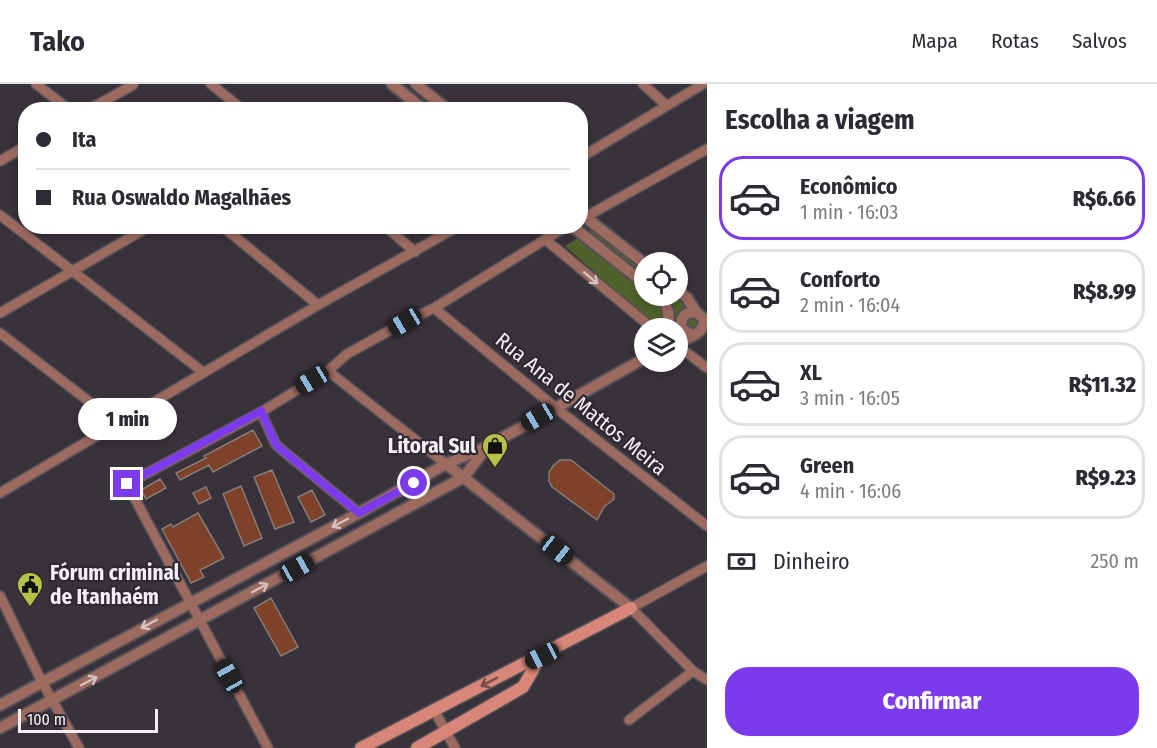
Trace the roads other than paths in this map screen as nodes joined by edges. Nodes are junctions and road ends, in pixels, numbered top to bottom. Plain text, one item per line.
1 (36, 84) edge
2 (211, 84) edge
3 (392, 84) edge
4 (416, 84) edge
5 (643, 84) edge
6 (703, 84) edge
7 (133, 85) edge
8 (60, 102) edge
9 (102, 102) edge
10 (233, 102) edge
11 (414, 102) edge
12 (438, 102) edge
13 (667, 106) junction
14 (707, 148) edge
15 (18, 151) edge
16 (588, 153) edge
17 (0, 161) edge
18 (588, 214) edge
19 (0, 215) edge
20 (588, 221) edge
21 (18, 229) edge
22 (24, 234) edge
23 (136, 234) edge
24 (232, 234) edge
25 (394, 234) edge
26 (445, 234) edge
27 (555, 234) edge
28 (582, 234) edge
29 (546, 240) junction
30 (415, 252) junction
31 (634, 256) edge
32 (72, 272) junction
33 (634, 275) edge
34 (688, 299) edge
35 (318, 304) junction
36 (670, 306) edge
37 (434, 308) junction
38 (0, 313) edge
39 (701, 313) edge
40 (640, 318) edge
41 (681, 318) edge
42 (683, 318) edge
43 (700, 331) edge
44 (0, 333) edge
45 (688, 353) edge
46 (634, 364) edge
47 (707, 368) edge
48 (328, 371) junction
49 (203, 372) junction
50 (555, 408) junction
51 (261, 411) junction
52 (117, 423) junction
53 (486, 447) junction
54 (446, 464) junction
55 (464, 477) junction
56 (0, 493) edge
57 (359, 513) junction
58 (707, 526) edge
59 (707, 566) edge
60 (0, 597) edge
61 (189, 603) junction
62 (631, 608) junction
63 (199, 621) junction
64 (542, 656) junction
65 (693, 671) junction
66 (707, 680) edge
67 (42, 682) junction
68 (53, 700) junction
69 (0, 705) edge
70 (434, 710) junction
71 (629, 720) dead end
72 (0, 728) edge
73 (447, 732) junction
74 (79, 748) edge
75 (268, 748) edge
76 (361, 748) edge
77 (417, 748) edge
78 (455, 748) edge

1 - 8 street
2 - 10 street
3 - 11 street
4 - 12 street
5 - 13 street
6 - 13 street
7 - 9 street
13 - 16 street
14 - 18 street
15 - 17 street
19 - 21 street
20 - 31 street
22 - 32 street
23 - 32 street
24 - 35 street
25 - 30 street
26 - 30 street
27 - 29 street
28 - 33 street
29 - 37 street
29 -> 40 street
30 - 35 street
32 - 38 street
32 - 49 street
34 - 39 street
35 - 49 street
36 - 41 street
37 - 48 street
37 - 50 street, Rua Ana de Mattos Meira
39 - 42 street
39 - 43 street
44 - 52 street
45 - 47 street
46 - 50 street
48 - 51 street
48 - 54 street
49 - 52 street
50 - 53 street
50 - 58 street, Rua Ana de Mattos Meira
51 - 57 street
51 - 61 street
52 - 56 street
53 - 54 street
53 - 55 street
54 - 55 street
54 - 57 street
55 - 62 street
63 -> 55 street
57 -> 61 street
59 - 62 street
60 - 67 street
61 - 63 street
61 -> 67 street
62 - 64 main road
62 - 65 street
68 -> 63 street
63 - 75 street
64 -> 70 main road
64 - 73 main road
65 - 66 street
65 - 71 street
67 - 68 street
67 - 69 street
68 - 72 street
68 - 74 street
70 - 73 street
70 - 76 main road
73 - 77 main road
73 - 78 street

